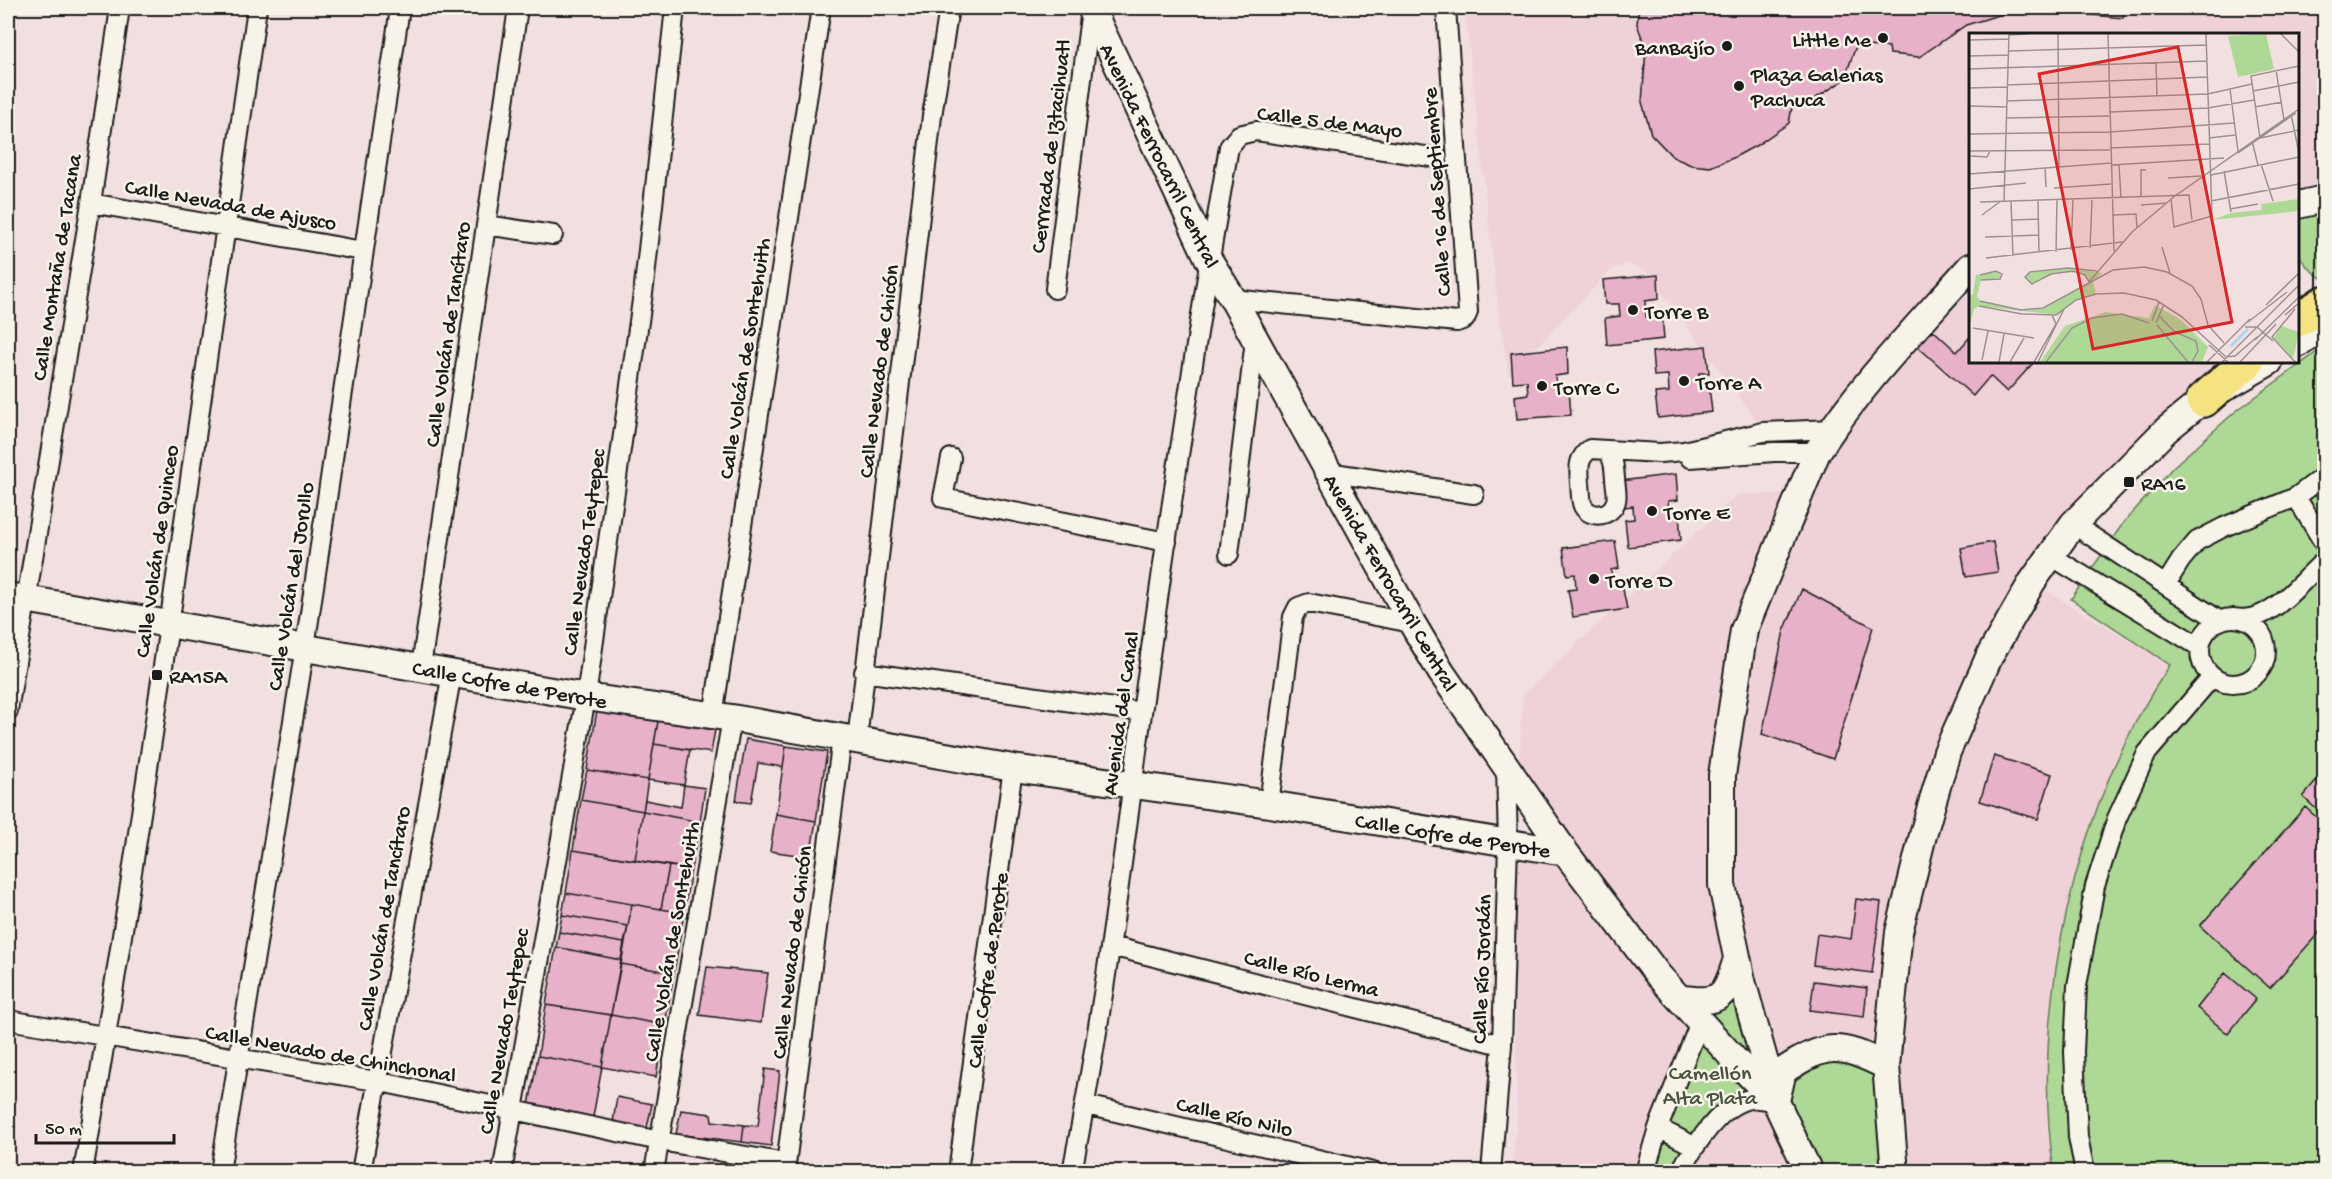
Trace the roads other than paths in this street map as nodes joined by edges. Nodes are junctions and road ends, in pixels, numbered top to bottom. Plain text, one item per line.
1 (120, 8) edge
2 (257, 8) edge
3 (400, 8) edge
4 (518, 8) edge
5 (675, 8) edge
6 (820, 8) edge
7 (949, 8) edge
8 (1091, 8) edge
9 (1446, 8) edge
10 (1438, 158) dead end
11 (2325, 199) edge
12 (91, 203) junction
13 (2299, 205) edge
14 (486, 225) junction
15 (225, 226) junction
16 (553, 235) dead end
17 (363, 251) junction
18 (1209, 260) junction
19 (1969, 269) edge
20 (1055, 289) dead end
21 (1233, 299) junction
22 (2325, 303) edge
23 (2299, 319) edge
24 (2325, 328) edge
25 (1255, 340) junction
26 (2299, 343) edge
27 (2246, 363) edge
28 (2267, 363) edge
29 (2203, 400) junction
30 (1832, 429) junction
31 (1817, 452) junction
32 (951, 458) dead end
33 (1327, 472) junction
34 (2325, 476) edge
35 (1474, 494) dead end
36 (2296, 497) junction
37 (2073, 524) junction
38 (1167, 542) junction
39 (2325, 543) edge
40 (1230, 554) dead end
41 (2051, 556) junction
42 (2325, 561) edge
43 (2166, 584) junction
44 (16, 598) edge
45 (2242, 619) junction
46 (2220, 621) junction
47 (169, 623) junction
48 (1412, 623) junction
49 (305, 647) junction
50 (2200, 647) junction
51 (421, 667) junction
52 (864, 672) junction
53 (452, 673) junction
54 (2212, 677) junction
55 (586, 697) junction
56 (8, 711) edge
57 (1142, 712) junction
58 (723, 717) junction
59 (850, 739) junction
60 (1506, 767) junction
61 (1013, 768) junction
62 (1133, 784) junction
63 (1269, 804) junction
64 (1508, 844) junction
65 (1565, 852) junction
66 (1110, 946) junction
67 (1737, 959) junction
68 (1679, 998) junction
69 (8, 1020) edge
70 (1700, 1022) junction
71 (106, 1037) junction
72 (1502, 1045) junction
73 (238, 1059) junction
74 (1886, 1066) junction
75 (376, 1082) junction
76 (1776, 1102) junction
77 (1086, 1105) junction
78 (511, 1109) junction
79 (1658, 1128) junction
80 (660, 1141) junction
81 (1694, 1146) junction
82 (786, 1167) edge
83 (83, 1172) edge
84 (220, 1172) edge
85 (360, 1172) edge
86 (501, 1172) edge
87 (654, 1172) edge
88 (958, 1172) edge
89 (1072, 1172) edge
90 (1373, 1172) edge
91 (1491, 1172) edge
92 (1645, 1172) edge
93 (1680, 1172) edge
94 (1809, 1172) edge
95 (1895, 1172) edge
96 (2085, 1172) edge

1 - 12 street, Calle Montaña de Tacana
2 - 15 street, Calle Volcán de Quinceo
3 - 17 street, Calle Volcán del Jorullo
4 - 14 street, Calle Volcán de Tancítaro
5 - 55 street, Calle Nevado Teytepec
6 - 58 street, Calle Volcán de Sontehuith
7 - 52 street, Calle Nevado de Chicón
8 - 18 street, Avenida Ferrocarril Central
8 - 20 street, Cerrrada de Iztacihuatl
9 - 21 street, Calle 16 de Septiembre
10 - 18 street, Calle 5 de Mayo
11 - 13 street
12 - 15 street, Calle Nevada de Ajusco
12 - 44 street, Calle Montaña de Tacana
14 - 16 street
14 - 51 street, Calle Volcán de Tancítaro
15 - 17 street, Calle Nevada de Ajusco
15 - 47 street, Calle Volcán de Quinceo
17 - 49 street, Calle Volcán del Jorullo
18 - 21 street, Avenida Ferrocarril Central
18 - 38 street, Avenida del Canal
19 - 30 street
21 - 25 street, Avenida Ferrocarril Central
22 - 23 highway
24 - 26 street
25 - 33 street, Avenida Ferrocarril Central
25 - 40 street
27 - 29 highway
28 - 29 street
29 - 37 street
30 - 31 street
30 - 31 street
31 - 67 street
32 - 38 street
33 - 35 street
33 - 48 street, Avenida Ferrocarril Central
34 - 36 street
36 - 39 street
36 - 43 street
37 - 41 street
37 - 43 street
38 - 57 street, Avenida del Canal
41 - 50 street
41 - 74 street
42 - 45 street
43 - 46 street
44 - 47 street, Calle Cofre de Perote
44 - 56 street, Calle Montaña de Tacana
45 - 46 street
45 - 54 street
46 - 50 street
47 - 49 street, Calle Cofre de Perote
47 - 71 street, Calle Volcán de Quinceo
48 - 60 street, Avenida Ferrocarril Central
48 - 63 street
49 - 51 street, Calle Cofre de Perote
49 - 73 street, Calle Volcán del Jorullo
50 - 54 street
51 - 53 street, Calle Cofre de Perote
52 - 57 street
52 - 59 street, Calle Nevado de Chicón
53 - 55 street, Calle Cofre de Perote
53 - 75 street, Calle Volcán de Tancítaro
54 - 96 street
55 - 58 street, Calle Cofre de Perote
55 - 78 street, Calle Nevado Teytepec
57 - 62 street, Avenida del Canal
58 - 59 street, Calle Cofre de Perote
58 - 80 street, Calle Volcán de Sontehuith
59 - 61 street, Calle Cofre de Perote
59 - 82 street, Calle Nevado de Chicón
60 - 64 street, Calle Río Jordán
60 - 65 street, Avenida Ferrocarril Central
61 - 62 street, Calle Cofre de Perote
61 - 88 street, Calle Cofre de Perote
62 - 63 street, Calle Cofre de Perote
62 - 66 street, Avenida del Canal
63 - 64 street, Calle Cofre de Perote
64 - 65 street, Calle Cofre de Perote
64 - 72 street, Calle Río Jordán
65 - 68 street, Avenida Ferrocarril Central
66 - 72 street, Calle Río Lerma
66 - 77 street, Avenida del Canal
67 - 68 street
67 - 76 street
68 - 70 street, Avenida Ferrocarril Central
69 - 71 street, Calle Nevado de Chinchonal
70 - 76 street, Avenida Ferrocarril Central
70 - 79 street
71 - 73 street, Calle Nevado de Chinchonal
71 - 83 street, Calle Volcán de Quinceo
72 - 91 street, Calle Río Jordán
73 - 75 street, Calle Nevado de Chinchonal
73 - 84 street, Calle Volcán del Jorullo
74 - 76 street
74 - 95 street
75 - 78 street, Calle Nevado de Chinchonal
75 - 85 street, Calle Volcán de Tancítaro
76 - 81 street
76 - 94 street
77 - 89 street, Avenida del Canal
77 - 90 street, Calle Río Nilo
78 - 80 street, Calle Nevado de Chinchonal
78 - 86 street, Calle Nevado Teytepec
79 - 81 street
79 - 92 street
80 - 82 street, Calle Nevado de Chinchonal
80 - 87 street, Calle Volcán de Sontehuith
81 - 93 street

